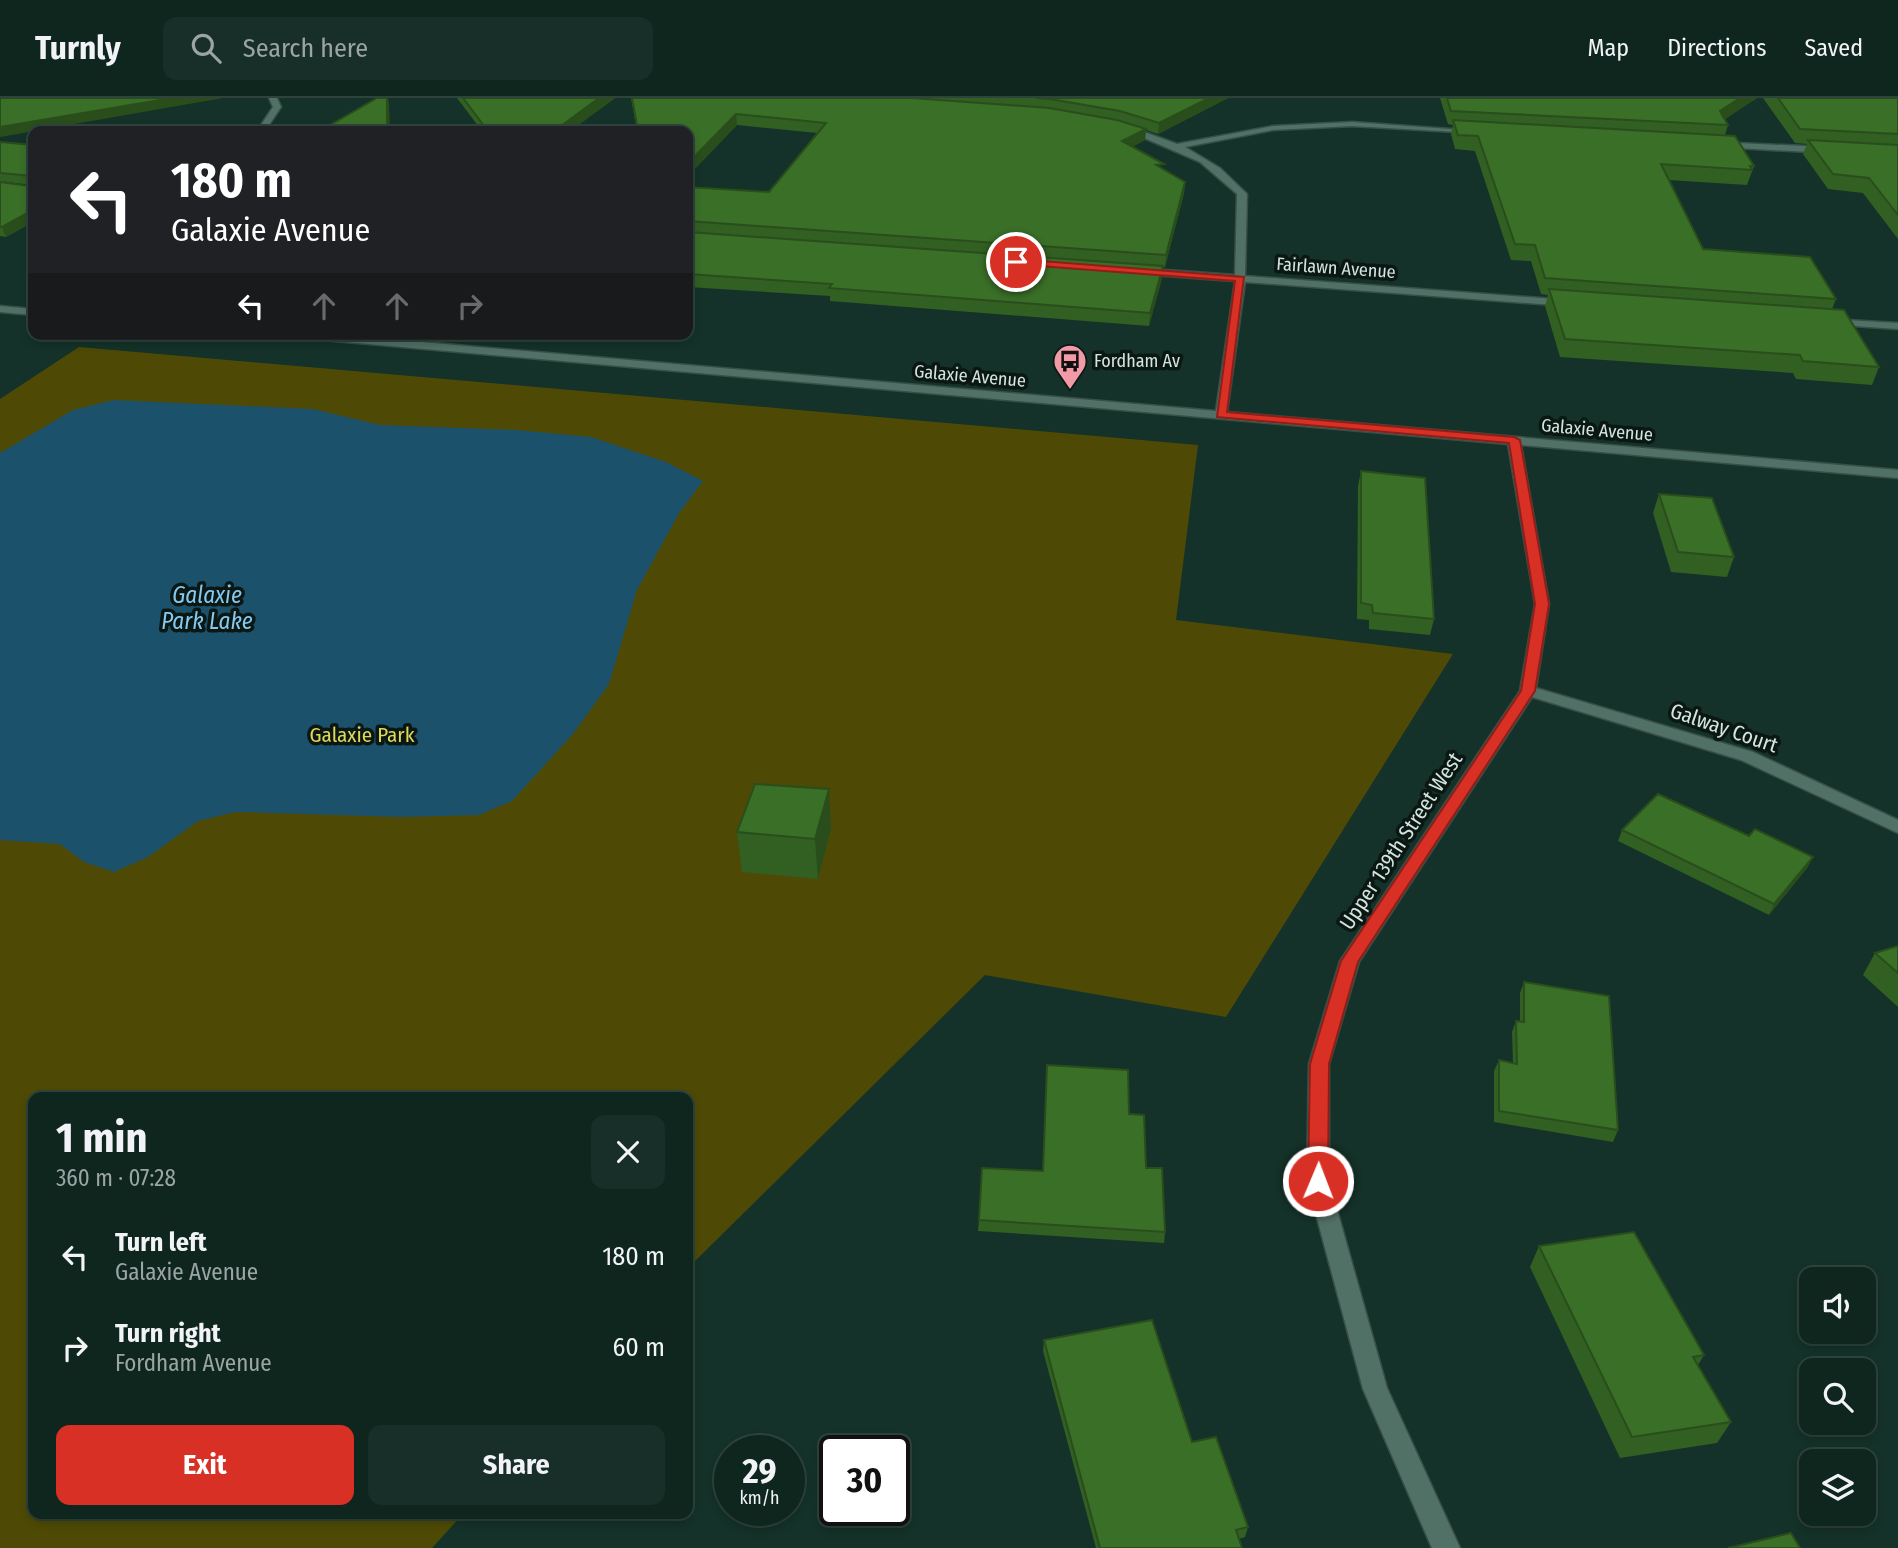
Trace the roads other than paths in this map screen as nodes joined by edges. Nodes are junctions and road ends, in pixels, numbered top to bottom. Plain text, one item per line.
1 (273, 98) edge
2 (264, 126) edge
3 (1119, 126) edge
4 (1488, 132) edge
5 (1707, 144) edge
6 (1179, 146) junction
7 (1843, 151) edge
8 (1125, 270) edge
9 (1240, 279) junction
10 (1581, 304) edge
11 (0, 309) edge
12 (28, 312) edge
13 (1818, 321) edge
14 (1898, 326) edge
15 (358, 340) edge
16 (1221, 415) junction
17 (1514, 440) junction
18 (1898, 474) edge
19 (1528, 691) junction
20 (1898, 827) edge
21 (1446, 1548) edge

1 - 2 street
3 - 6 street
4 - 6 street
5 - 7 street
6 - 9 street
8 - 9 street, Fairlawn Avenue
9 - 10 street, Fairlawn Avenue
9 - 16 street
11 - 12 street
13 - 14 street
15 - 16 street, Galaxie Avenue
16 - 17 street, Galaxie Avenue
17 - 18 street, Galaxie Avenue
17 - 19 street, Upper 139th Street West
19 - 20 street, Galway Court
19 - 21 street, Upper 139th Street West

